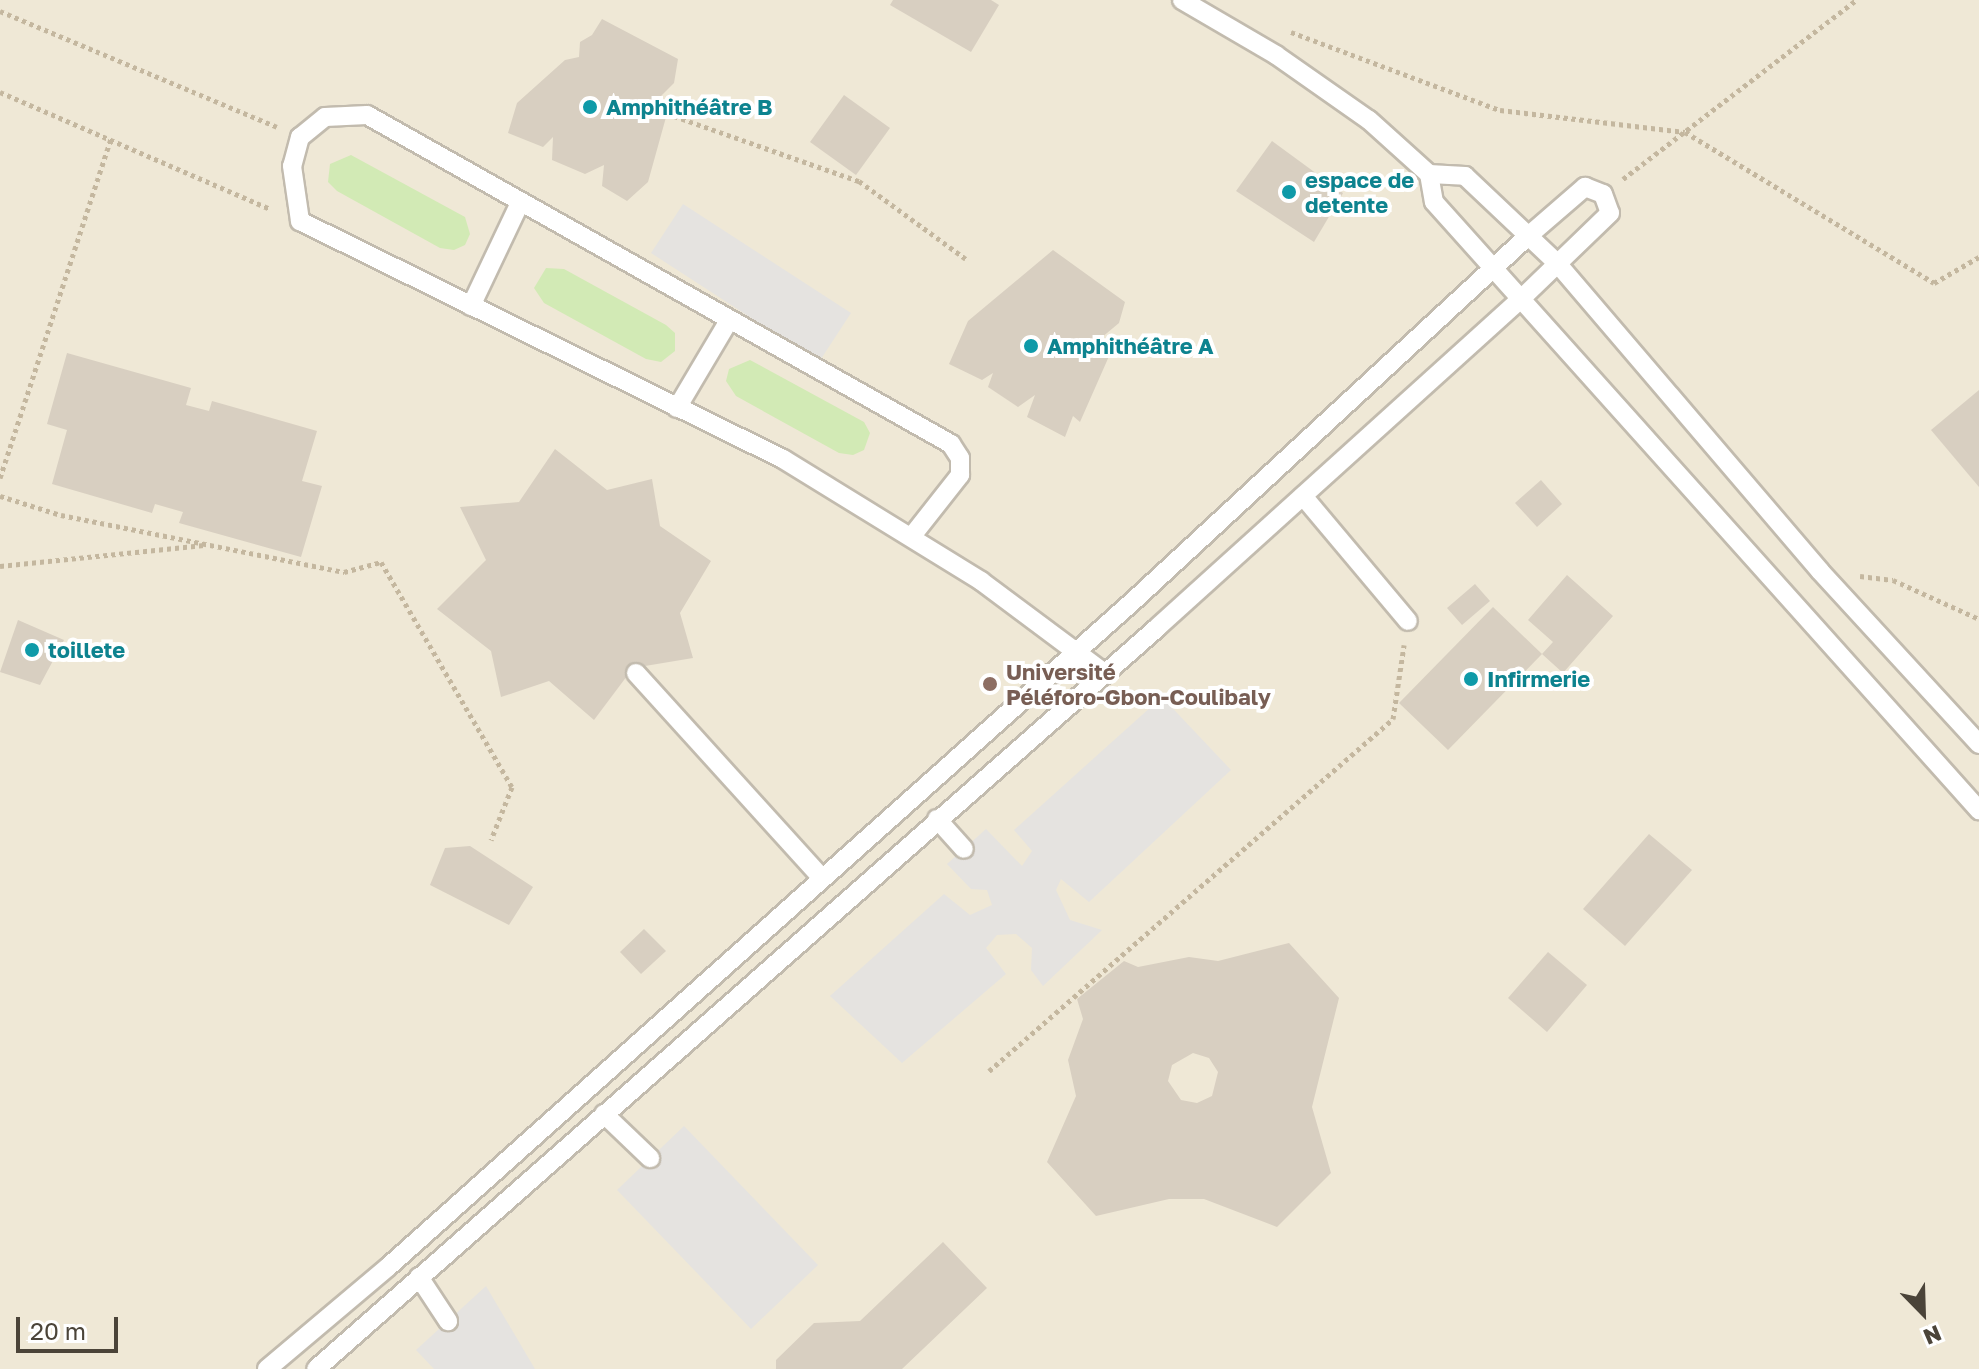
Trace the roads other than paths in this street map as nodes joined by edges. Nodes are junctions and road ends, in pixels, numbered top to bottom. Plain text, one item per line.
1 (1182, 0) edge
2 (1429, 174) junction
3 (520, 203) junction
4 (1527, 237) junction
5 (1557, 263) junction
6 (1495, 267) junction
7 (1524, 296) junction
8 (471, 306) junction
9 (728, 322) junction
10 (677, 408) junction
11 (1303, 496) junction
12 (912, 536) junction
13 (1408, 621) road end
14 (1074, 651) junction
15 (1103, 672) junction
16 (636, 673) dead end
17 (1979, 744) edge
18 (1979, 810) edge
19 (937, 819) junction
20 (964, 849) dead end
21 (822, 878) junction
22 (748, 944) junction
23 (767, 969) junction
24 (604, 1114) junction
25 (650, 1158) dead end
26 (419, 1277) junction
27 (372, 1281) junction
28 (389, 1304) junction
29 (448, 1321) dead end
30 (267, 1369) edge
31 (316, 1369) edge

1 - 2 lane
2 - 4 lane
2 - 6 lane
3 - 8 lane
3 - 8 lane
3 - 9 lane
4 - 5 lane
4 - 5 lane
4 - 6 lane
5 - 7 lane
5 - 17 lane
6 - 7 lane
6 - 14 lane
7 - 11 lane
7 - 18 lane
8 - 10 lane
9 - 10 lane
9 - 12 lane
10 - 12 lane
11 - 13 lane
11 - 15 lane
12 - 14 lane
14 - 15 lane
14 - 21 lane
15 - 19 lane
16 - 21 lane
19 - 20 lane
19 - 23 lane
21 - 22 lane
22 - 23 lane
22 - 27 lane
23 - 24 lane
24 - 25 lane
24 - 26 lane
26 - 28 lane
26 - 29 lane
27 - 28 lane
27 - 30 lane
28 - 31 lane

